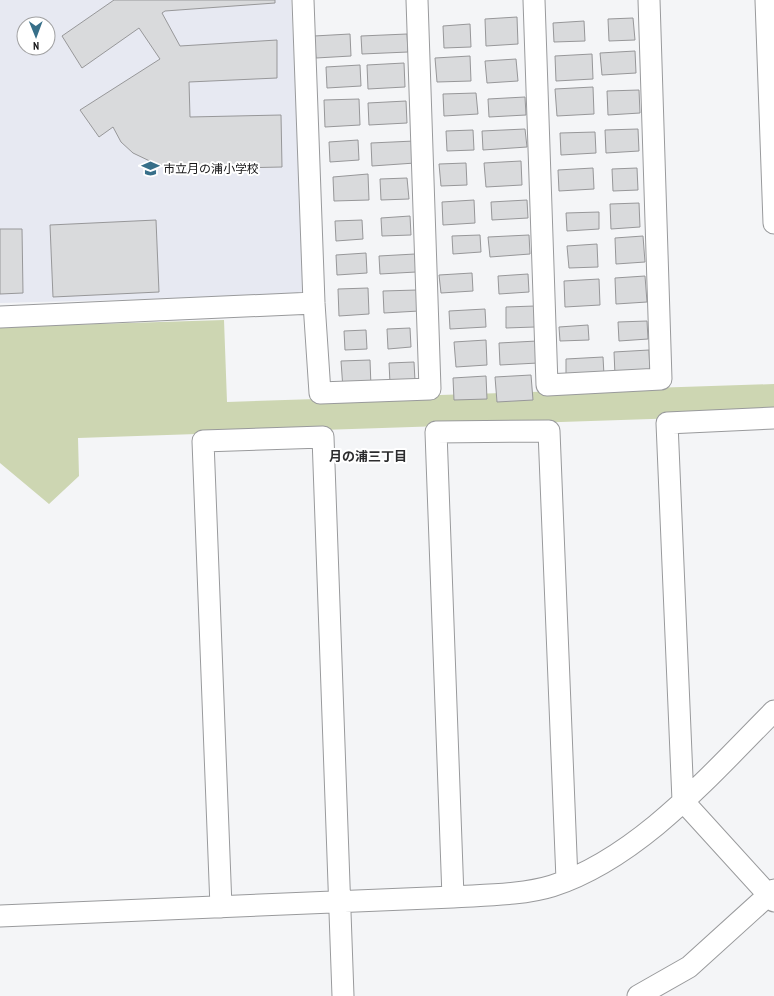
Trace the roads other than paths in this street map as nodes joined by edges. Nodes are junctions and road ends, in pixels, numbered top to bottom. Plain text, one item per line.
1 (303, 0) edge
2 (417, 0) edge
3 (534, 0) edge
4 (649, 0) edge
5 (766, 0) edge
6 (774, 223) edge
7 (314, 303) junction
8 (0, 317) edge
9 (774, 418) edge
10 (774, 711) edge
11 (683, 801) junction
12 (567, 880) junction
13 (772, 895) edge
14 (453, 897) junction
15 (341, 902) junction
16 (221, 907) junction
17 (0, 916) edge
18 (343, 996) edge
19 (638, 996) edge

1 - 7 street
2 - 7 street
3 - 4 street
5 - 6 street
7 - 8 street
9 - 11 street
10 - 11 street
11 - 12 street
11 - 13 street
12 - 14 street
12 - 14 street
13 - 19 street
14 - 15 street
15 - 16 street
15 - 16 street
15 - 18 street
16 - 17 street

